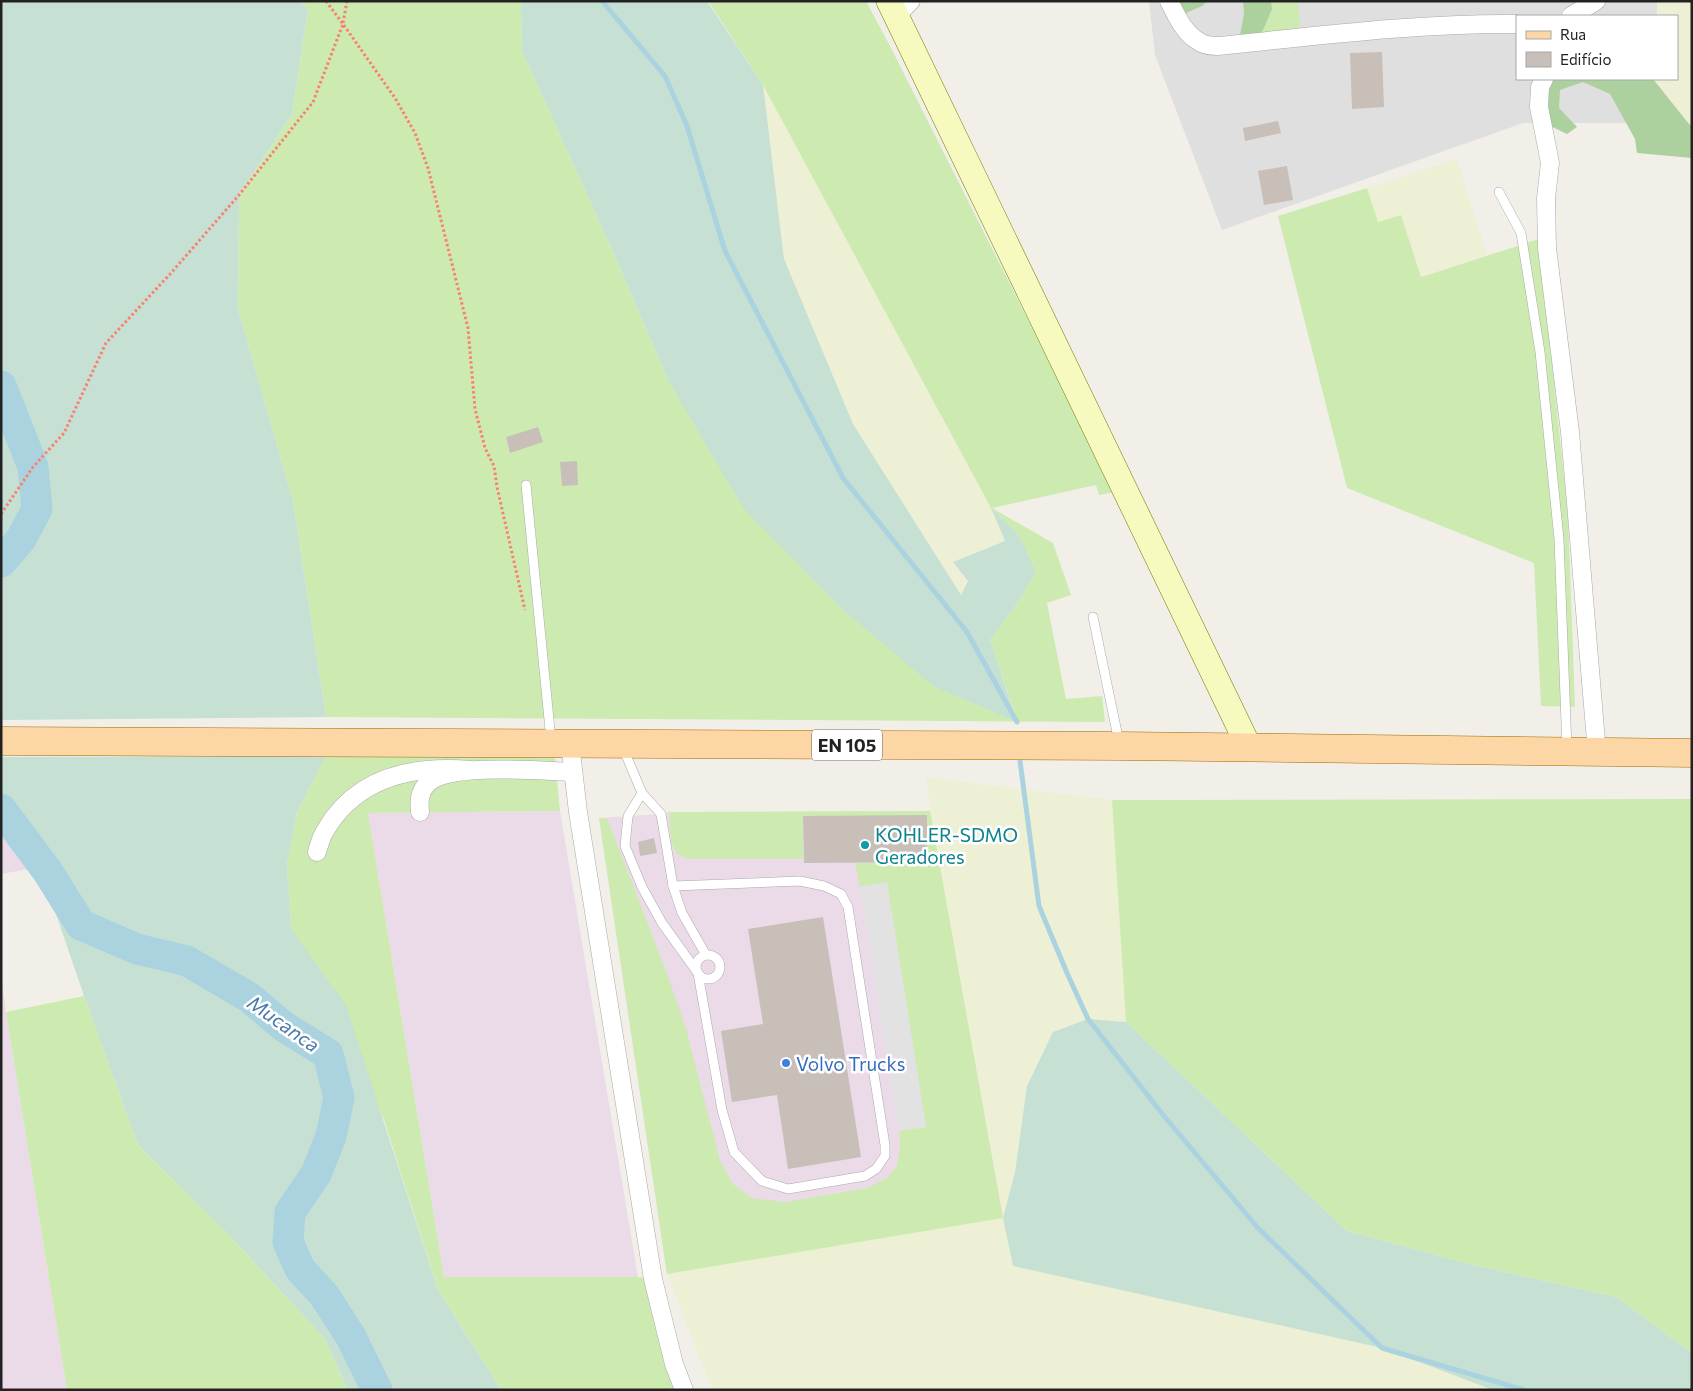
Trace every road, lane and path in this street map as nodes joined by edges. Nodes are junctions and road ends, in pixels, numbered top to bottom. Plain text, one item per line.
1 (326, 1) edge
2 (347, 1) edge
3 (1169, 1) edge
4 (1596, 1) edge
5 (899, 6) edge
6 (1573, 15) edge
7 (343, 24) junction
8 (1516, 24) edge
9 (1544, 80) edge
10 (1499, 192) dead end
11 (526, 485) dead end
12 (1, 514) edge
13 (527, 614) dead end
14 (1093, 618) dead end
15 (1, 741) edge
16 (560, 743) junction
17 (620, 743) junction
18 (1120, 746) junction
19 (1249, 747) junction
20 (1567, 752) junction
21 (1596, 753) junction
22 (1692, 753) edge
23 (471, 770) junction
24 (573, 772) junction
25 (642, 793) junction
26 (420, 812) dead end
27 (317, 852) dead end
28 (674, 886) junction
29 (706, 955) junction
30 (698, 973) junction
31 (684, 1390) edge

1 - 7 path
2 - 7 path
3 - 8 street
4 - 6 street
5 - 19 street
7 - 12 path
7 - 13 path
9 - 21 street
10 - 20 lane
11 - 16 lane
14 - 18 lane
15 - 16 main road, EN 105
16 - 17 main road, EN 105
16 - 24 street
17 - 18 main road, EN 105
17 - 25 lane
18 - 19 main road, EN 105
19 - 20 main road, EN 105
20 - 21 main road, EN 105
21 - 22 main road, EN 105
23 - 24 street
23 - 26 street
23 - 27 street
24 - 31 street
25 - 28 lane
25 - 30 lane
28 - 29 lane
28 - 30 lane
29 - 30 lane
29 - 30 lane

